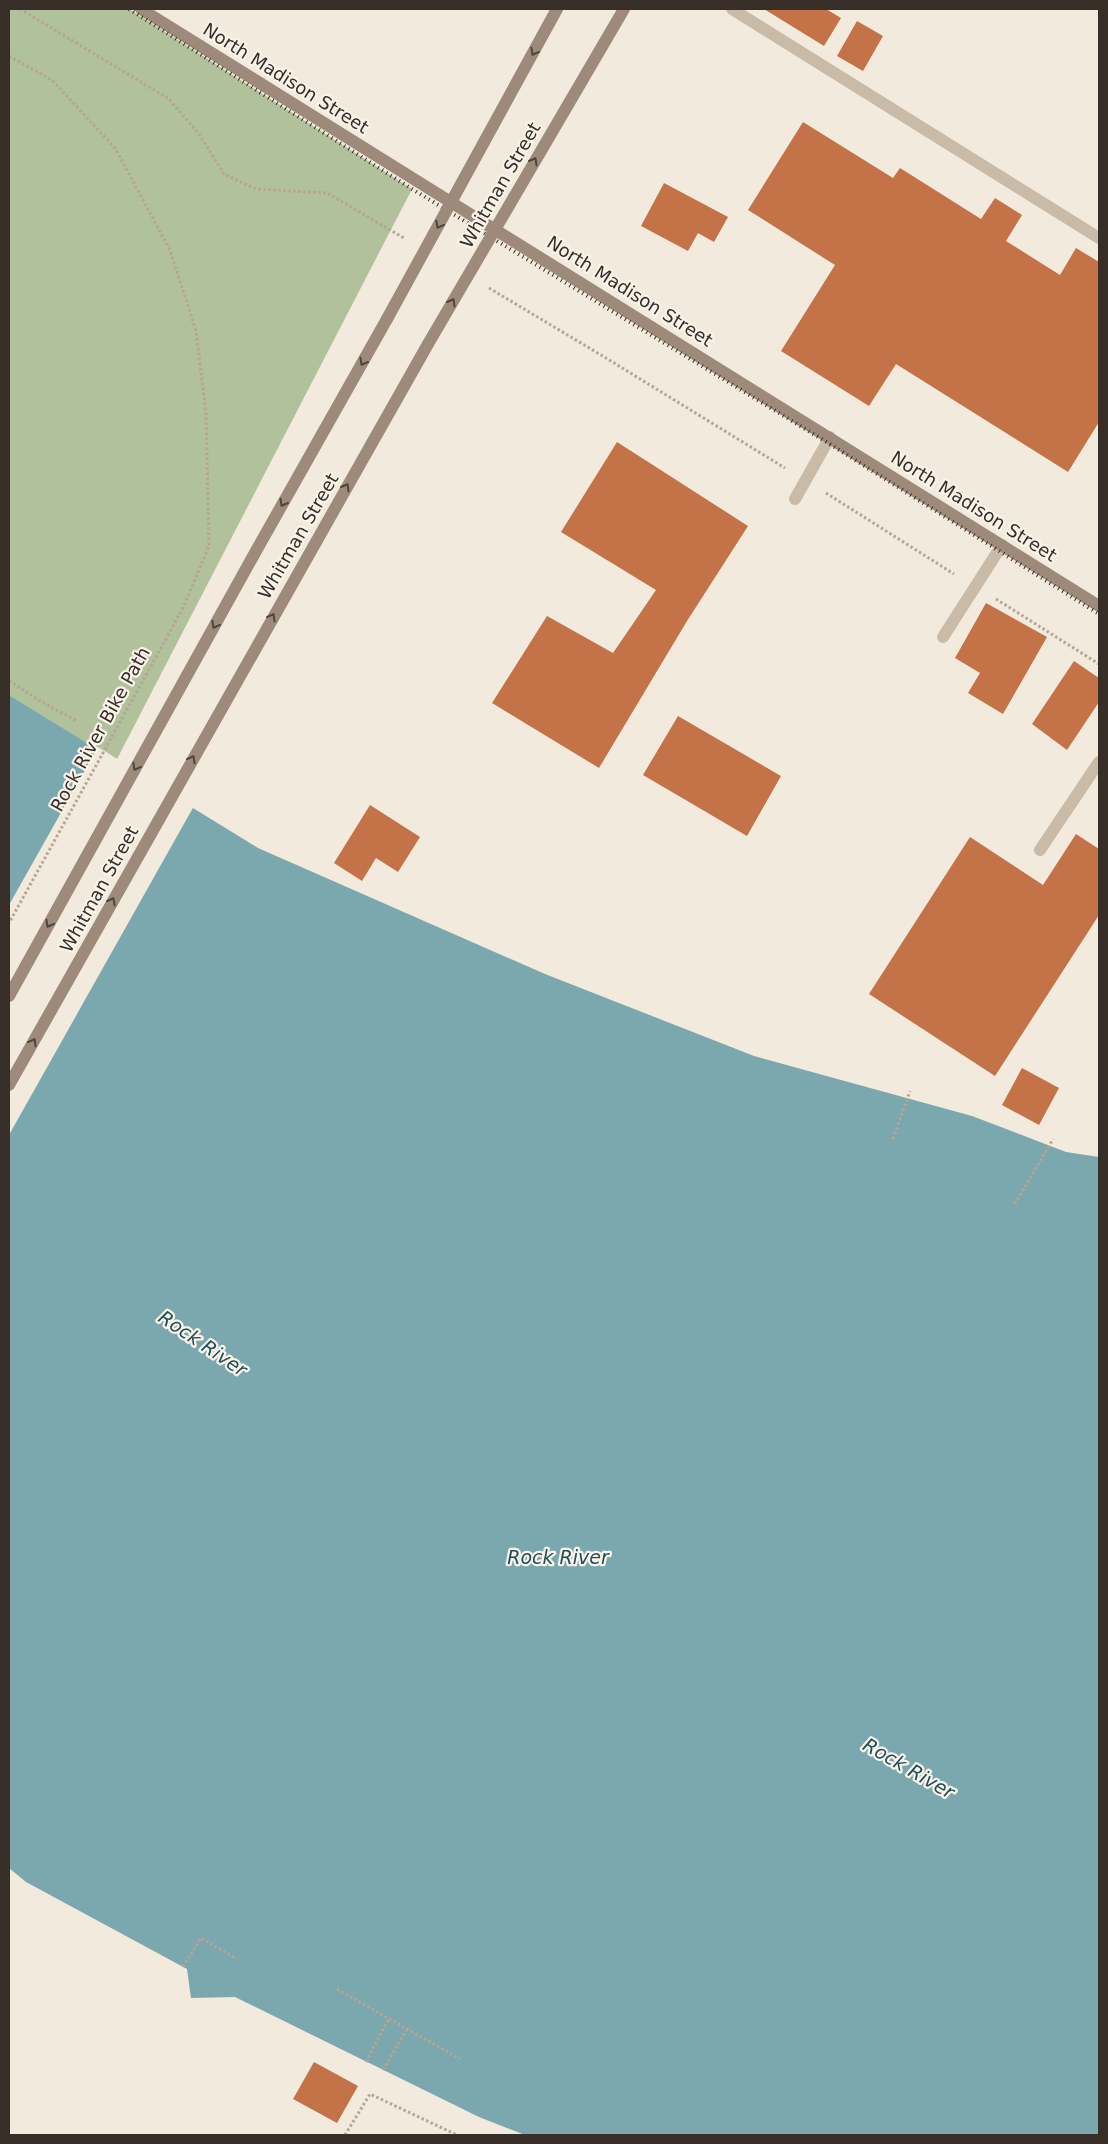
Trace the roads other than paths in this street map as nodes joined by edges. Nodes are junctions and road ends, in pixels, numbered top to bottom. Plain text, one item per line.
1 (141, 9) edge
2 (557, 9) edge
3 (624, 9) edge
4 (732, 9) edge
5 (1099, 238) edge
6 (830, 437) junction
7 (796, 499) dead end
8 (1002, 545) junction
9 (1099, 606) edge
10 (943, 637) dead end
11 (1099, 762) edge
12 (1040, 850) dead end
13 (9, 996) edge
14 (9, 1085) edge

1 - 6 main road, North Madison Street
2 -> 13 main road, Whitman Street, bridge
14 -> 3 main road, Whitman Street, bridge
4 - 5 lane
6 - 7 lane
6 - 8 main road, North Madison Street
8 - 9 main road, North Madison Street
8 - 10 lane
11 - 12 lane

